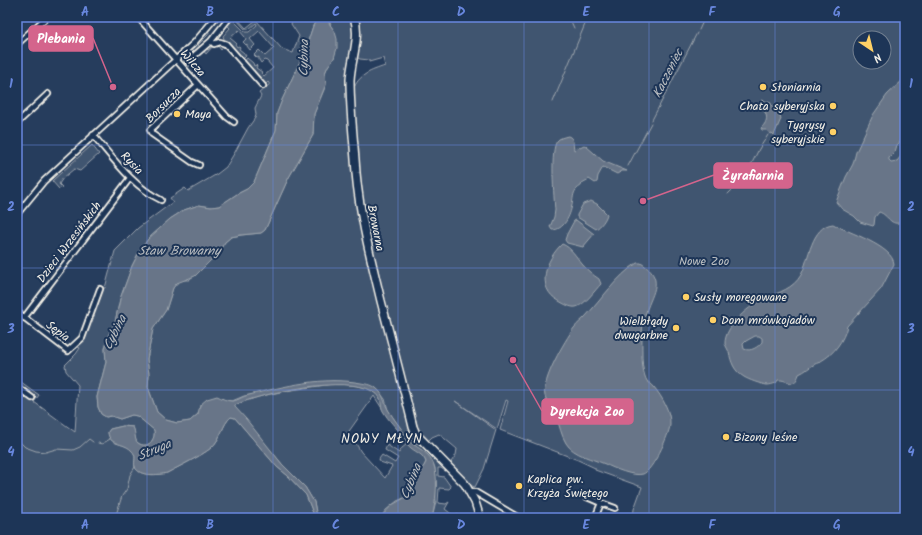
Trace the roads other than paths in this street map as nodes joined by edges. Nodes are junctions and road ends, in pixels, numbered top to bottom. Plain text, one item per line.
1 (47, 17) edge
2 (138, 17) edge
3 (216, 17) edge
4 (230, 17) edge
5 (354, 17) edge
6 (211, 41) junction
7 (17, 44) edge
8 (176, 59) junction
9 (188, 61) dead end
10 (198, 85) junction
11 (263, 86) dead end
12 (48, 94) dead end
13 (234, 122) dead end
14 (17, 123) edge
15 (93, 135) junction
16 (199, 165) dead end
17 (130, 178) junction
18 (161, 200) dead end
19 (17, 214) edge
20 (100, 289) dead end
21 (17, 312) edge
22 (24, 318) junction
23 (17, 387) edge
24 (32, 398) dead end
25 (470, 491) junction
26 (586, 497) dead end
27 (600, 503) junction
28 (615, 508) dead end
29 (480, 518) edge
30 (519, 518) edge
31 (596, 518) edge

1 - 7 street
2 - 8 street, Wilcza
3 - 8 street
4 - 6 street
5 - 25 street, Browarna
6 - 9 street
6 - 11 street
8 - 10 street, Wilcza
8 - 15 street
10 - 13 street, Wilcza
10 - 16 street, Borsucza
12 - 14 street
15 - 17 street, Rysia
15 - 19 street
17 - 18 street, Rysia
17 - 22 street, Dzieci Wrzesińskich
20 - 22 street, Sępia
21 - 22 street, Sępia
23 - 24 street
25 - 29 street, Browarna
25 - 30 street
26 - 27 street
27 - 28 street
27 - 31 street

